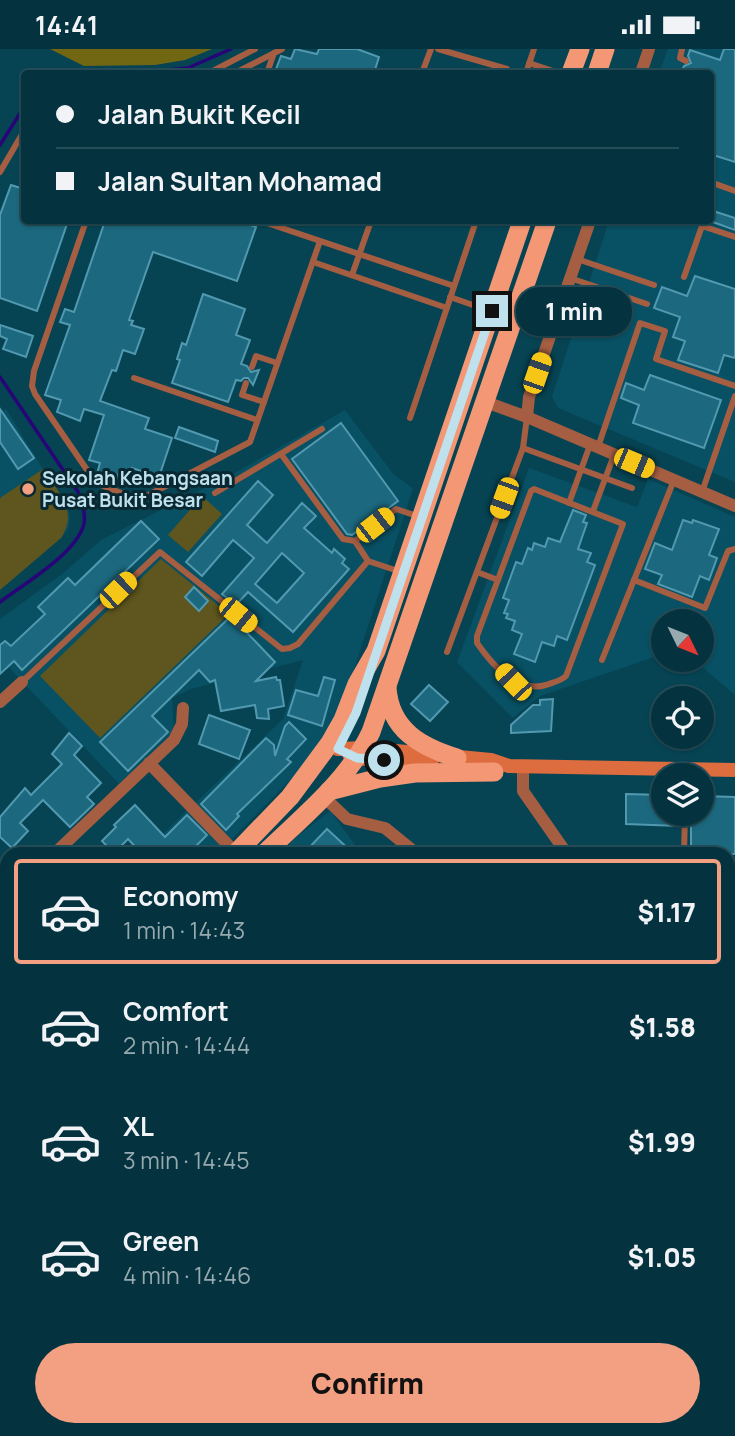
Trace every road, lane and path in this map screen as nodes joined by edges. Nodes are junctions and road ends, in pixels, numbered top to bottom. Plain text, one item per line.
1 (255, 49) edge
2 (282, 49) edge
3 (431, 49) edge
4 (438, 49) edge
5 (534, 49) edge
6 (580, 49) edge
7 (605, 49) edge
8 (649, 49) edge
9 (682, 49) edge
10 (274, 53) junction
11 (686, 61) dead end
12 (529, 63) junction
13 (507, 69) dead end
14 (215, 70) edge
15 (241, 70) edge
16 (268, 70) edge
17 (423, 70) edge
18 (527, 70) edge
19 (550, 70) edge
20 (572, 70) edge
21 (598, 70) edge
22 (641, 70) edge
23 (21, 140) edge
24 (0, 172) edge
25 (714, 183) edge
26 (735, 191) edge
27 (85, 224) edge
28 (270, 224) edge
29 (370, 224) edge
30 (475, 224) edge
31 (521, 224) edge
32 (546, 224) edge
33 (589, 224) edge
34 (735, 237) edge
35 (320, 240) junction
36 (359, 254) junction
37 (577, 259) junction
38 (313, 262) junction
39 (352, 275) junction
40 (684, 277) dead end
41 (570, 278) junction
42 (654, 285) dead end
43 (454, 286) junction
44 (450, 297) junction
45 (647, 304) dead end
46 (447, 308) junction
47 (492, 311) junction
48 (277, 363) junction
49 (252, 367) dead end
50 (134, 378) dead end
51 (246, 383) dead end
52 (735, 386) edge
53 (735, 396) edge
54 (264, 402) junction
55 (486, 402) junction
56 (527, 417) junction
57 (410, 418) dead end
58 (257, 421) junction
59 (322, 429) dead end
60 (594, 446) junction
61 (523, 448) junction
62 (281, 454) junction
63 (614, 455) junction
64 (581, 470) junction
65 (605, 478) junction
66 (674, 480) junction
67 (632, 488) dead end
68 (702, 492) junction
69 (215, 493) dead end
70 (569, 502) junction
71 (735, 506) edge
72 (593, 511) junction
73 (422, 518) junction
74 (355, 541) junction
75 (735, 549) edge
76 (368, 561) junction
77 (477, 572) junction
78 (404, 573) junction
79 (498, 579) junction
80 (634, 580) junction
81 (376, 651) junction
82 (447, 652) dead end
83 (602, 660) dead end
84 (22, 682) joint
85 (387, 687) junction
86 (0, 702) edge
87 (183, 708) dead end
88 (338, 749) junction
89 (360, 753) junction
90 (457, 758) junction
91 (149, 763) junction
92 (508, 768) junction
93 (735, 770) edge
94 (651, 771) edge
95 (714, 771) edge
96 (326, 793) junction
97 (290, 797) junction
98 (685, 826) edge
99 (61, 847) edge
100 (229, 847) edge
101 (243, 847) edge
102 (271, 847) edge
103 (408, 847) edge
104 (562, 847) edge
105 (684, 847) edge

1 - 14 lane
2 - 10 lane
3 - 17 lane
4 - 13 lane
5 - 12 lane
6 - 20 highway
7 - 21 highway
8 - 22 street
9 - 11 lane
10 - 15 lane
10 - 16 lane
12 - 18 lane
12 - 19 lane
23 - 24 lane
25 - 26 lane
27 - 58 lane
28 - 35 lane
29 - 36 lane
30 - 43 lane
31 - 47 highway
32 - 55 highway
33 - 37 street
34 - 40 lane
35 - 36 lane
35 - 38 lane
36 - 39 lane
36 - 43 lane
37 - 41 street
37 - 42 lane
38 - 39 lane
38 - 48 lane
39 - 46 lane
41 - 45 lane
41 - 56 street
43 - 44 lane
44 - 46 lane
44 - 47 lane
46 - 57 lane
47 - 73 highway
48 - 49 lane
48 - 54 lane
50 - 58 lane
51 - 54 lane
52 - 60 lane
53 - 68 lane
54 - 58 lane
55 - 56 street
55 - 85 highway
56 - 60 street
56 - 61 lane
59 - 62 lane
60 - 63 street
60 - 64 lane
61 - 64 lane
61 - 77 lane
62 - 69 lane
62 - 74 lane
63 - 65 lane
63 - 66 street
64 - 65 lane
64 - 70 lane
65 - 67 lane
65 - 72 lane
66 - 68 street
66 - 80 lane
68 - 71 street
70 - 72 lane
70 - 79 lane
72 - 79 lane
73 - 74 lane
73 - 78 highway
74 - 76 lane
75 - 80 lane
76 - 78 lane
76 - 84 lane
77 - 79 lane
77 - 82 lane
78 - 81 highway
80 - 83 lane
81 - 88 highway
81 - 97 highway
84 - 86 street
85 - 89 highway
85 - 90 highway
87 - 91 street
88 - 89 main road
88 - 97 highway
89 - 90 main road
89 - 92 main road
89 - 96 highway
90 - 92 main road
91 - 99 street
91 - 100 street
92 - 94 main road
92 - 96 highway
92 - 104 street
93 - 95 main road
96 - 102 highway
96 - 103 street
97 - 101 highway
98 - 105 lane

